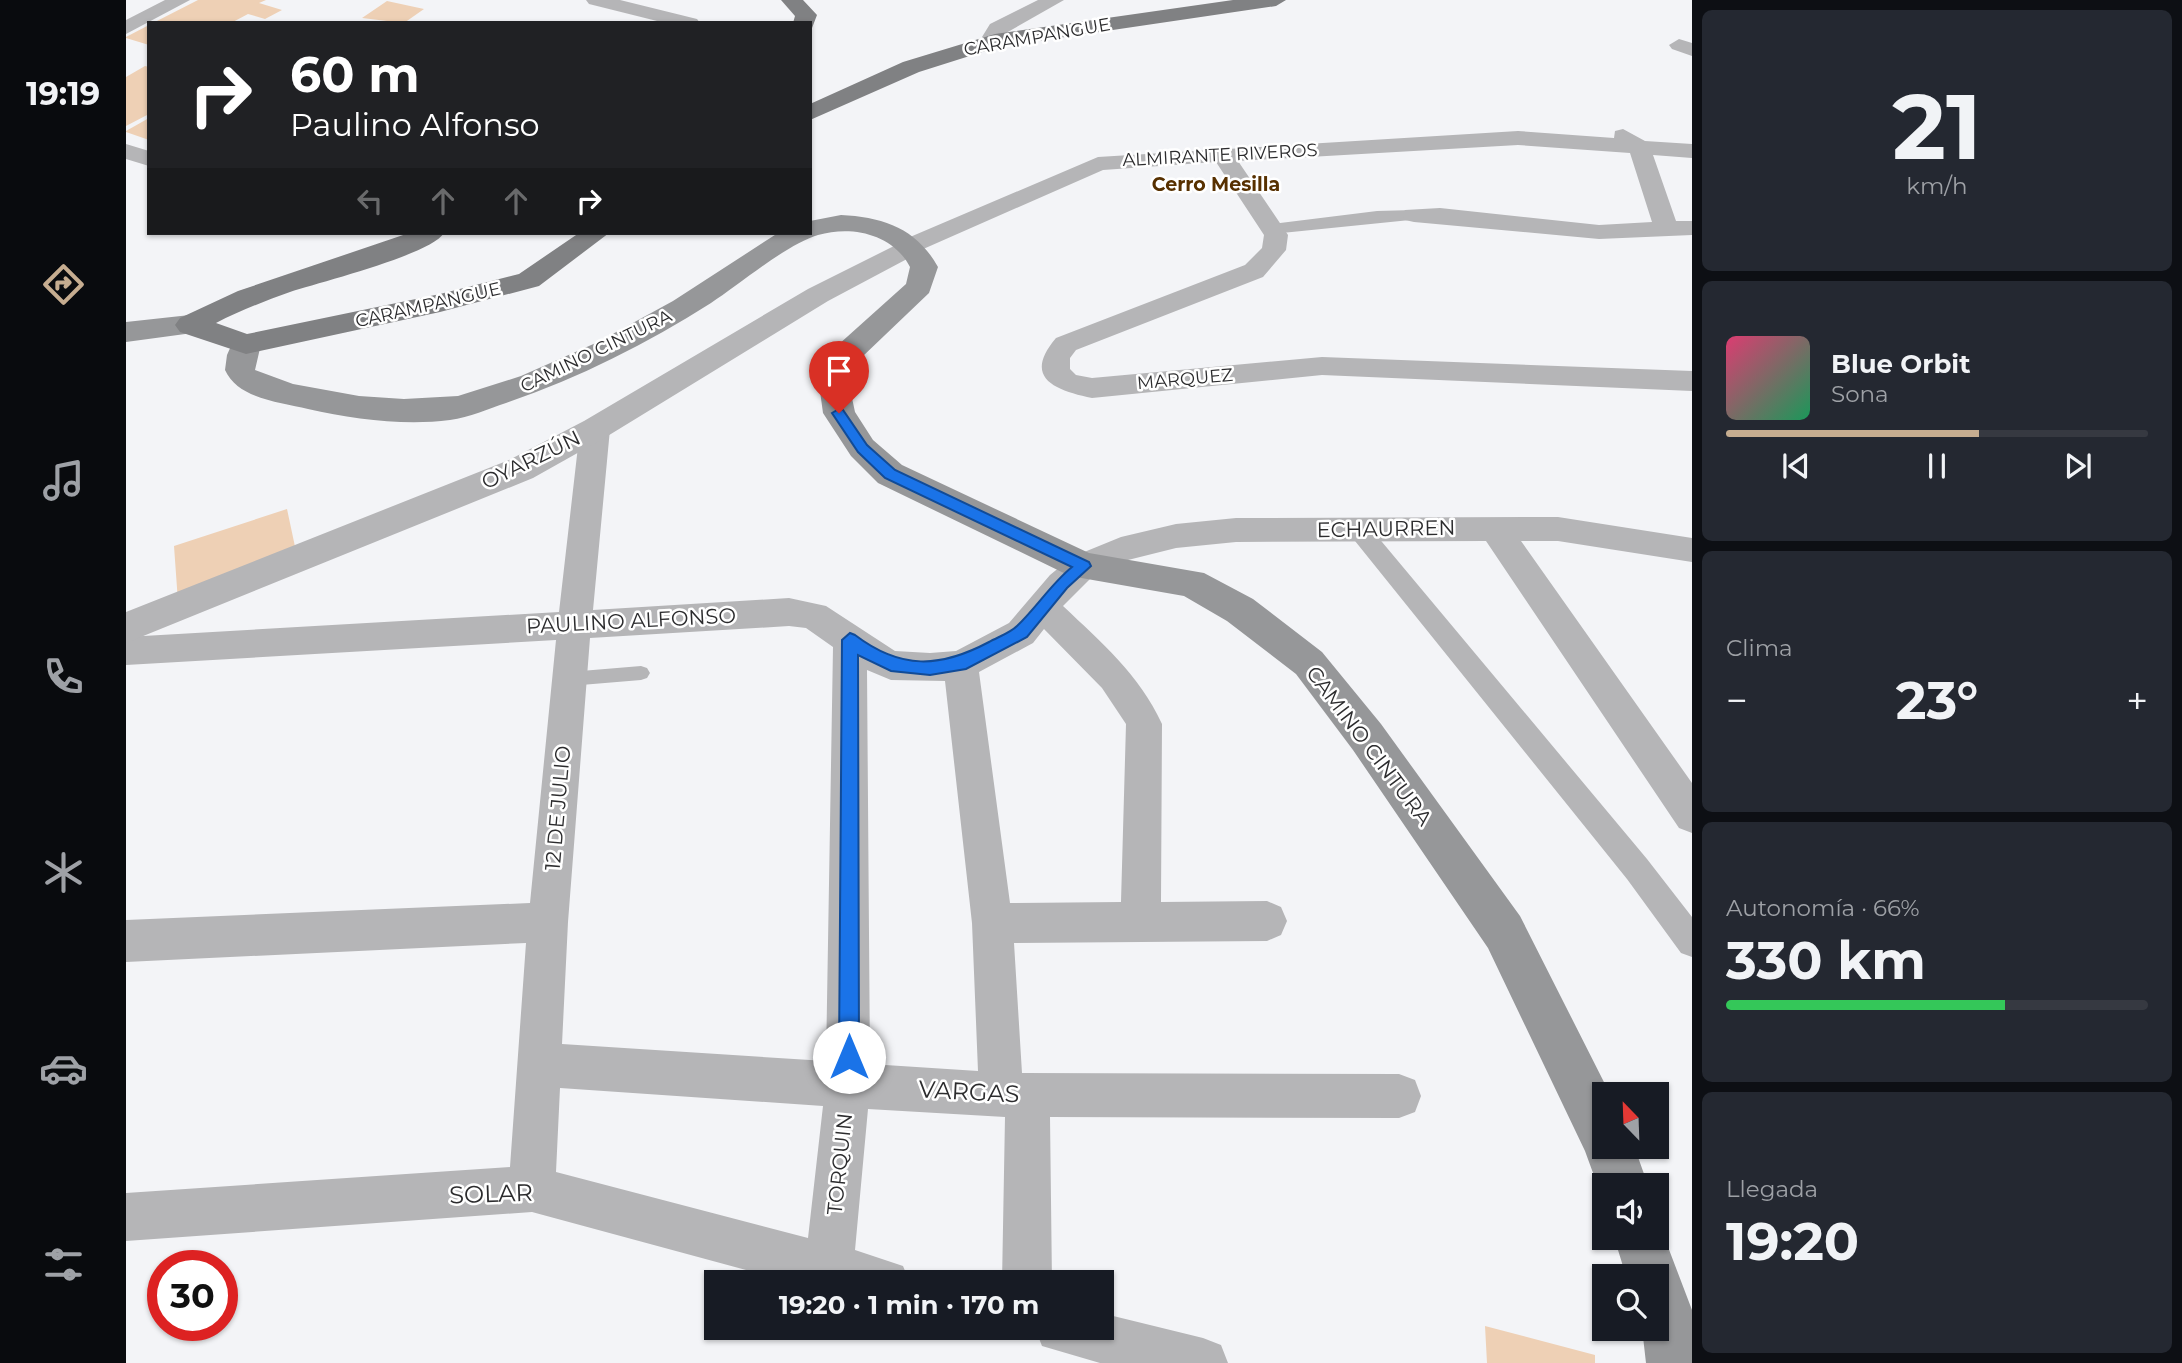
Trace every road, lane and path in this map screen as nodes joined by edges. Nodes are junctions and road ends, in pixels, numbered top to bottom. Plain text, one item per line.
1 (180, 0) edge
2 (791, 0) edge
3 (1055, 0) edge
4 (1276, 0) edge
5 (604, 5) edge
6 (681, 21) edge
7 (804, 21) edge
8 (126, 28) edge
9 (995, 41) junction
10 (812, 112) edge
11 (1545, 140) junction
12 (1639, 147) junction
13 (126, 151) edge
14 (1692, 152) edge
15 (1222, 154) junction
16 (147, 158) edge
17 (1414, 215) joint
18 (1692, 228) edge
19 (812, 229) edge
20 (1272, 229) junction
21 (1667, 231) junction
22 (425, 235) edge
23 (593, 235) edge
24 (797, 235) edge
25 (912, 245) junction
26 (190, 325) junction
27 (126, 332) edge
28 (246, 344) junction
29 (1692, 381) edge
30 (595, 429) junction
31 (1494, 528) junction
32 (1359, 530) junction
33 (1692, 550) edge
34 (1083, 566) junction
35 (1042, 607) junction
36 (577, 623) junction
37 (126, 628) edge
38 (850, 640) junction
39 (126, 651) edge
40 (961, 665) junction
41 (642, 673) dead end
42 (569, 679) junction
43 (1687, 800) edge
44 (1267, 921) dead end
45 (548, 922) junction
46 (1141, 922) junction
47 (992, 923) junction
48 (126, 941) edge
49 (1692, 942) edge
50 (541, 1065) junction
51 (848, 1085) junction
52 (1014, 1095) junction
53 (1399, 1096) dead end
54 (1592, 1111) edge
55 (532, 1189) junction
56 (126, 1217) edge
57 (830, 1268) junction
58 (837, 1270) edge
59 (1026, 1270) edge
60 (1669, 1323) edge
61 (1109, 1340) edge
62 (1203, 1363) edge
63 (1674, 1363) edge

1 - 8 street
2 - 7 main road
3 - 9 street
4 - 9 main road, CARAMPANGUE
5 - 6 street
9 - 10 main road, CARAMPANGUE
11 - 12 street, ALMIRANTE RIVEROS
11 - 12 street, ALMIRANTE RIVEROS
11 - 15 street, ALMIRANTE RIVEROS
12 - 14 street, ALMIRANTE RIVEROS
12 - 21 street
13 - 16 street
15 - 20 street
15 - 25 street, ALMIRANTE RIVEROS
17 - 20 street
17 - 21 street
18 - 21 street
19 - 25 main road
20 - 29 street, MARQUEZ
22 - 26 main road
23 - 28 main road, CARAMPANGUE
24 - 28 main road, CAMINO CINTURA
25 - 30 street, OYARZÚN
25 - 34 main road, CAMINO CINTURA
26 - 27 main road
26 - 28 main road
30 - 36 street, 12 DE JULIO
30 - 37 street, OYARZÚN
31 - 32 street, ECHAURREN
31 - 33 street, ECHAURREN
31 - 43 street
32 - 34 street, ECHAURREN
32 - 49 street
34 - 35 street, PAULINO ALFONSO
34 - 54 main road, CAMINO CINTURA
35 - 40 street, PAULINO ALFONSO
35 - 46 street
36 - 38 street, PAULINO ALFONSO
36 - 39 street, PAULINO ALFONSO
36 - 42 street, 12 DE JULIO
38 - 40 street, PAULINO ALFONSO
38 - 51 street, TORQUIN
40 - 47 street
41 - 42 lane
42 - 45 street, 12 DE JULIO
44 - 46 street
45 - 48 street
45 - 50 street, 12 DE JULIO
46 - 47 street
47 - 52 street
50 - 51 street, VARGAS
50 - 55 street, 12 DE JULIO
51 - 52 street, VARGAS
51 - 57 street, TORQUIN
52 - 53 street, VARGAS
52 - 59 street
55 - 56 street, SOLAR
55 - 57 street, SOLAR
57 - 58 street, SOLAR
60 - 63 main road
61 - 62 street

